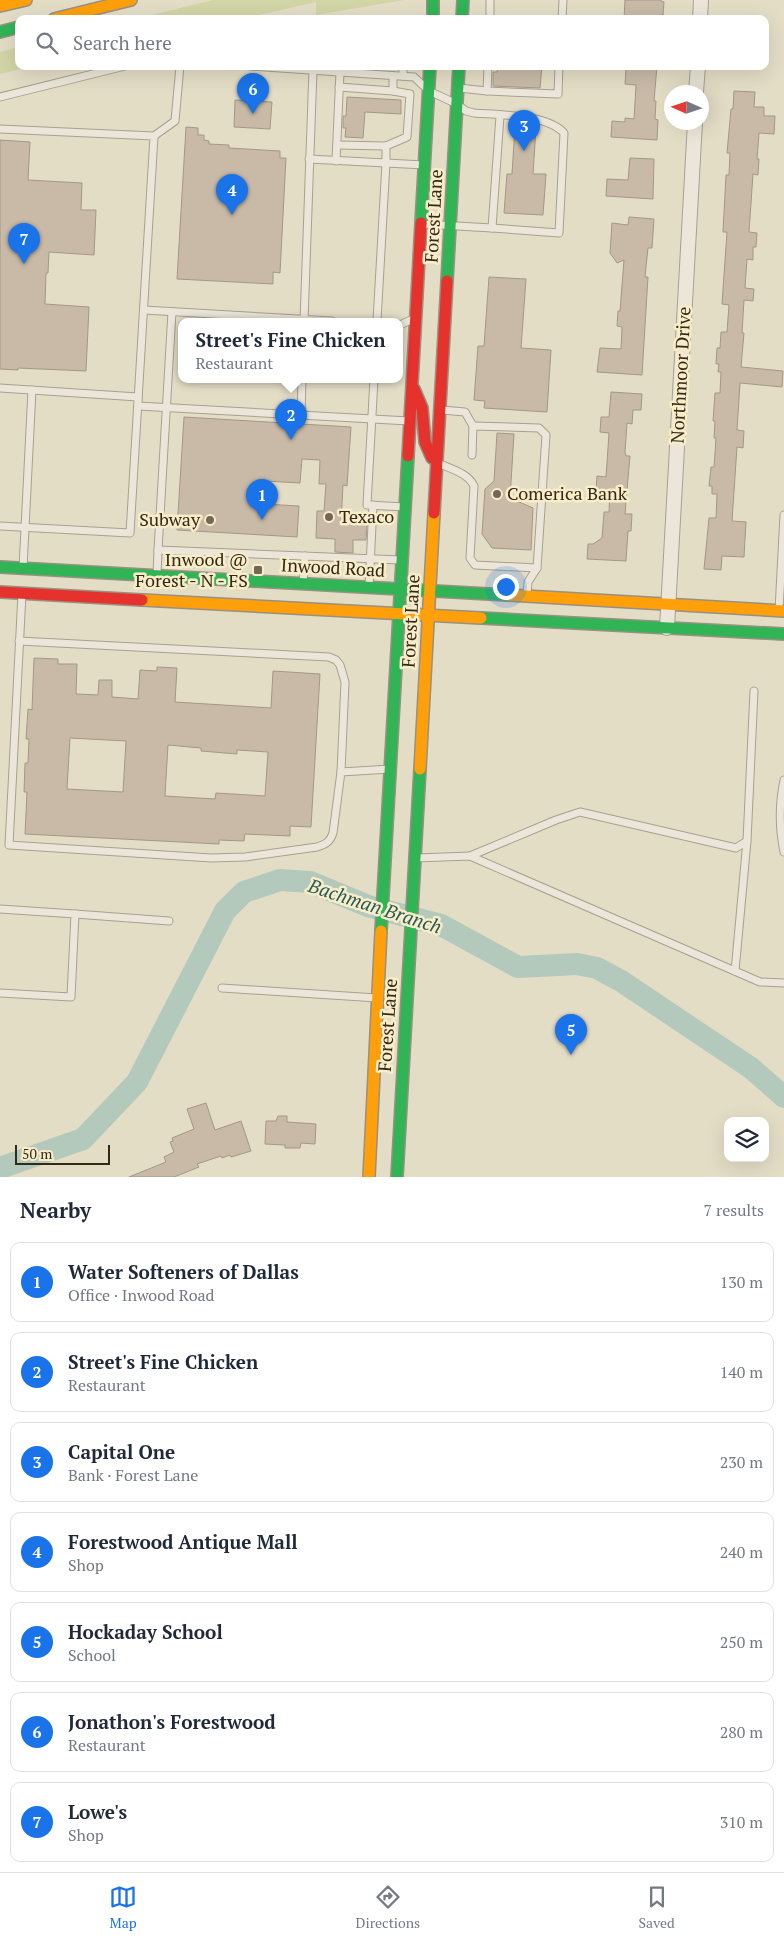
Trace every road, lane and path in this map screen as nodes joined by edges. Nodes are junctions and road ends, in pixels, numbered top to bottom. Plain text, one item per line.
1 (26, 0) edge
2 (131, 0) edge
3 (433, 0) edge
4 (463, 0) edge
5 (490, 0) edge
6 (563, 0) edge
7 (701, 0) edge
8 (0, 6) edge
9 (70, 15) edge
10 (432, 15) edge
11 (462, 15) edge
12 (490, 15) edge
13 (562, 15) edge
14 (700, 15) edge
15 (15, 29) edge
16 (0, 32) edge
17 (107, 70) edge
18 (180, 70) edge
19 (319, 70) edge
20 (326, 70) edge
21 (403, 70) edge
22 (430, 70) edge
23 (459, 70) edge
24 (488, 70) edge
25 (559, 70) edge
26 (698, 70) edge
27 (340, 72) junction
28 (393, 76) junction
29 (403, 76) junction
30 (697, 85) edge
31 (339, 87) junction
32 (458, 88) junction
33 (393, 91) junction
34 (429, 91) junction
35 (487, 91) junction
36 (0, 96) edge
37 (457, 104) junction
38 (500, 116) junction
39 (0, 129) edge
40 (694, 130) edge
41 (154, 136) junction
42 (337, 145) junction
43 (386, 146) junction
44 (309, 159) junction
45 (336, 161) junction
46 (386, 163) junction
47 (424, 165) junction
48 (421, 224) junction
49 (451, 227) junction
50 (492, 228) junction
51 (144, 310) junction
52 (172, 312) junction
53 (271, 318) edge
54 (304, 318) edge
55 (377, 318) edge
56 (430, 319) junction
57 (403, 324) edge
58 (302, 383) edge
59 (374, 383) edge
60 (412, 383) junction
61 (0, 388) edge
62 (32, 390) junction
63 (138, 397) junction
64 (138, 406) junction
65 (166, 408) junction
66 (440, 410) junction
67 (301, 415) junction
68 (371, 419) junction
69 (410, 421) junction
70 (473, 426) junction
71 (472, 455) dead end
72 (437, 463) junction
73 (373, 505) junction
74 (405, 507) junction
75 (784, 516) edge
76 (0, 526) edge
77 (25, 527) junction
78 (158, 550) junction
79 (240, 554) junction
80 (305, 556) junction
81 (370, 559) junction
82 (402, 560) junction
83 (0, 567) edge
84 (538, 568) junction
85 (157, 576) junction
86 (23, 581) junction
87 (303, 584) junction
88 (369, 587) junction
89 (401, 589) junction
90 (430, 590) junction
91 (0, 592) edge
92 (237, 593) junction
93 (527, 595) junction
94 (669, 604) junction
95 (781, 611) edge
96 (400, 615) junction
97 (428, 616) junction
98 (667, 628) junction
99 (784, 634) edge
100 (19, 641) junction
101 (754, 692) dead end
102 (390, 769) junction
103 (341, 772) junction
104 (784, 780) edge
105 (747, 841) junction
106 (784, 852) edge
107 (470, 856) junction
108 (415, 858) junction
109 (0, 909) edge
110 (75, 914) junction
111 (169, 922) dead end
112 (735, 971) junction
113 (784, 983) edge
114 (222, 988) dead end
115 (0, 993) edge
116 (378, 998) junction
117 (369, 1177) edge
118 (396, 1177) edge

1 - 8 main road
2 - 9 main road
3 - 10 main road
4 - 11 main road
5 - 12 lane
6 - 13 lane
7 - 14 street
15 - 16 main road
17 - 36 lane
18 - 41 lane
19 - 44 lane
20 - 27 lane
21 - 29 lane
22 - 34 main road, Forest Lane
23 - 32 main road, Forest Lane
24 - 35 lane
25 - 35 lane
26 - 30 street
27 - 28 lane
27 - 31 lane
28 - 29 lane
28 - 33 lane
29 - 34 lane
31 - 33 lane
31 - 42 lane
32 - 35 lane
32 - 37 main road, Forest Lane
33 - 43 lane
34 - 37 lane
34 - 47 main road, Forest Lane
37 - 38 lane
37 - 49 main road, Forest Lane
38 - 50 lane
38 - 50 lane
39 - 41 lane
40 - 94 street, Northmoor Drive
41 - 51 lane
42 - 43 lane
42 - 45 lane
43 - 46 lane
44 - 45 lane
44 - 54 lane
45 - 46 lane
46 - 47 lane
46 - 55 lane
47 - 48 main road, Forest Lane
48 - 49 lane
48 - 56 main road, Forest Lane
49 - 50 lane
49 - 56 main road, Forest Lane
51 - 52 lane
51 - 63 lane
52 - 53 lane
52 - 65 lane
56 - 57 lane
56 - 60 main road, Forest Lane
56 - 66 main road, Forest Lane
58 - 67 lane
59 - 68 lane
60 - 69 main road, Forest Lane
60 - 72 main road
61 - 62 lane
62 - 63 lane
62 - 77 lane
63 - 64 lane
64 - 65 lane
64 - 77 lane
65 - 67 lane
65 - 78 lane
66 - 70 lane
66 - 72 main road, Forest Lane
67 - 68 lane
68 - 69 lane
68 - 73 lane
69 - 74 main road, Forest Lane
70 - 71 lane
70 - 84 lane
72 - 84 lane
72 - 90 main road, Forest Lane
73 - 74 lane
73 - 81 lane
74 - 82 main road, Forest Lane
75 - 95 lane
76 - 77 lane
77 - 86 lane
78 - 79 lane
78 - 85 lane
79 - 80 lane
79 - 92 lane
80 - 81 lane
80 - 87 lane
81 - 82 lane
81 - 88 lane
82 - 89 main road, Forest Lane
83 - 86 main road, Inwood Road
84 - 93 lane
85 - 86 main road, Inwood Road
85 - 92 main road, Inwood Road
86 - 91 main road, Inwood Road
86 - 92 main road, Inwood Road
86 - 100 lane
87 - 88 main road, Inwood Road
87 - 92 main road, Inwood Road
88 - 89 main road, Inwood Road
89 - 90 main road, Inwood Road
89 - 96 main road, Forest Lane
90 - 93 main road, Inwood Road
90 - 97 main road, Forest Lane
92 - 96 main road, Inwood Road
93 - 94 main road, Inwood Road
94 - 95 main road, Inwood Road
94 - 98 street, Northmoor Drive
96 - 97 main road, Inwood Road
96 - 102 main road, Forest Lane
97 - 98 main road, Inwood Road
97 - 108 main road, Forest Lane
98 - 99 main road, Inwood Road
100 - 103 lane
100 - 103 lane
101 - 105 lane
102 - 103 lane
102 - 116 main road, Forest Lane
104 - 106 lane
105 - 107 lane
105 - 112 lane
107 - 108 lane
107 - 112 lane
108 - 118 main road, Forest Lane
109 - 110 lane
110 - 111 lane
110 - 115 lane
112 - 113 lane
114 - 116 lane
116 - 117 main road, Forest Lane

